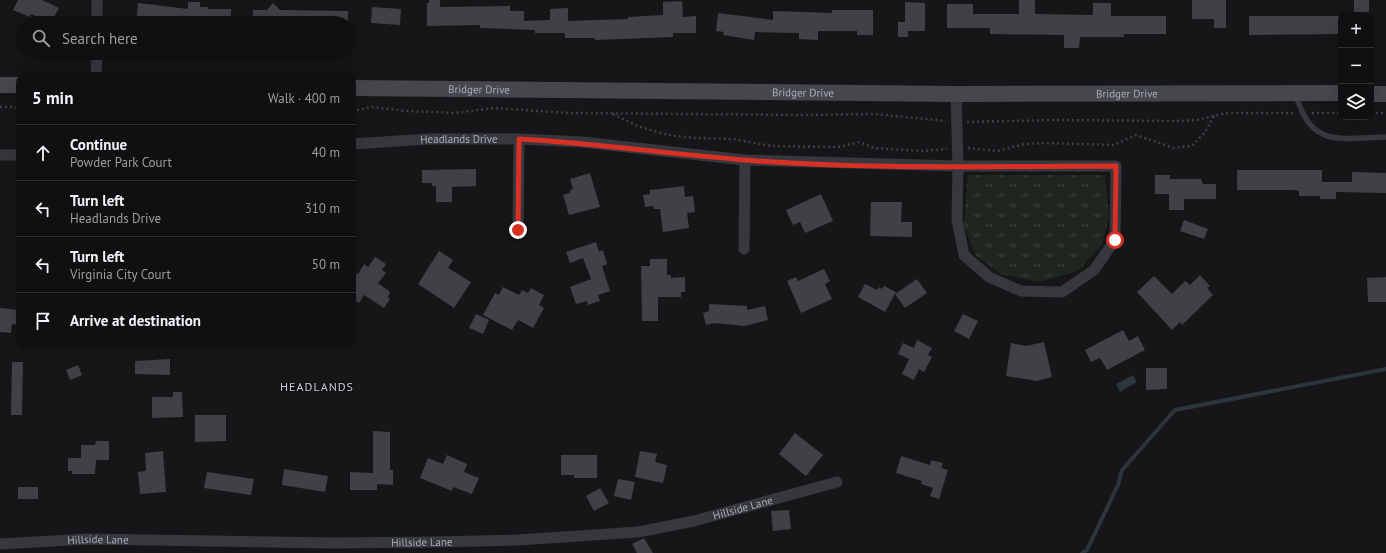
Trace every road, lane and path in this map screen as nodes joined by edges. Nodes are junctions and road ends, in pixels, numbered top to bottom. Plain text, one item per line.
1 (98, 0) edge
2 (97, 16) edge
3 (97, 60) edge
4 (96, 72) edge
5 (0, 85) edge
6 (16, 85) edge
7 (356, 88) edge
8 (1295, 93) junction
9 (956, 94) junction
10 (1338, 94) edge
11 (1374, 94) edge
12 (1386, 94) edge
13 (0, 107) edge
14 (16, 108) edge
15 (356, 110) edge
16 (611, 113) junction
17 (1301, 113) junction
18 (1338, 113) edge
19 (1374, 114) edge
20 (1386, 114) edge
21 (1214, 116) junction
22 (956, 122) junction
23 (1386, 137) edge
24 (519, 139) junction
25 (356, 144) edge
26 (958, 148) junction
27 (0, 155) edge
28 (16, 155) edge
29 (745, 160) junction
30 (958, 166) junction
31 (518, 230) dead end
32 (744, 249) dead end
33 (837, 482) dead end
34 (0, 544) edge

1 - 2 street
3 - 4 street
5 - 6 main road
7 - 9 main road, Bridger Drive
8 - 9 main road, Bridger Drive
8 - 10 main road, Bridger Drive
8 - 17 lane
9 - 22 street
11 - 12 main road
13 - 14 path
15 - 16 path
16 - 22 path
16 - 26 path
17 - 18 path
17 - 21 path
17 - 23 lane
19 - 20 path
21 - 22 path
21 - 26 path
22 - 26 street
24 - 25 street, Headlands Drive
24 - 29 street, Headlands Drive
24 - 31 street
26 - 30 street
27 - 28 street
29 - 30 street, Headlands Drive
29 - 32 street
30 - 30 street, Headlands Drive
33 - 34 street, Hillside Lane

